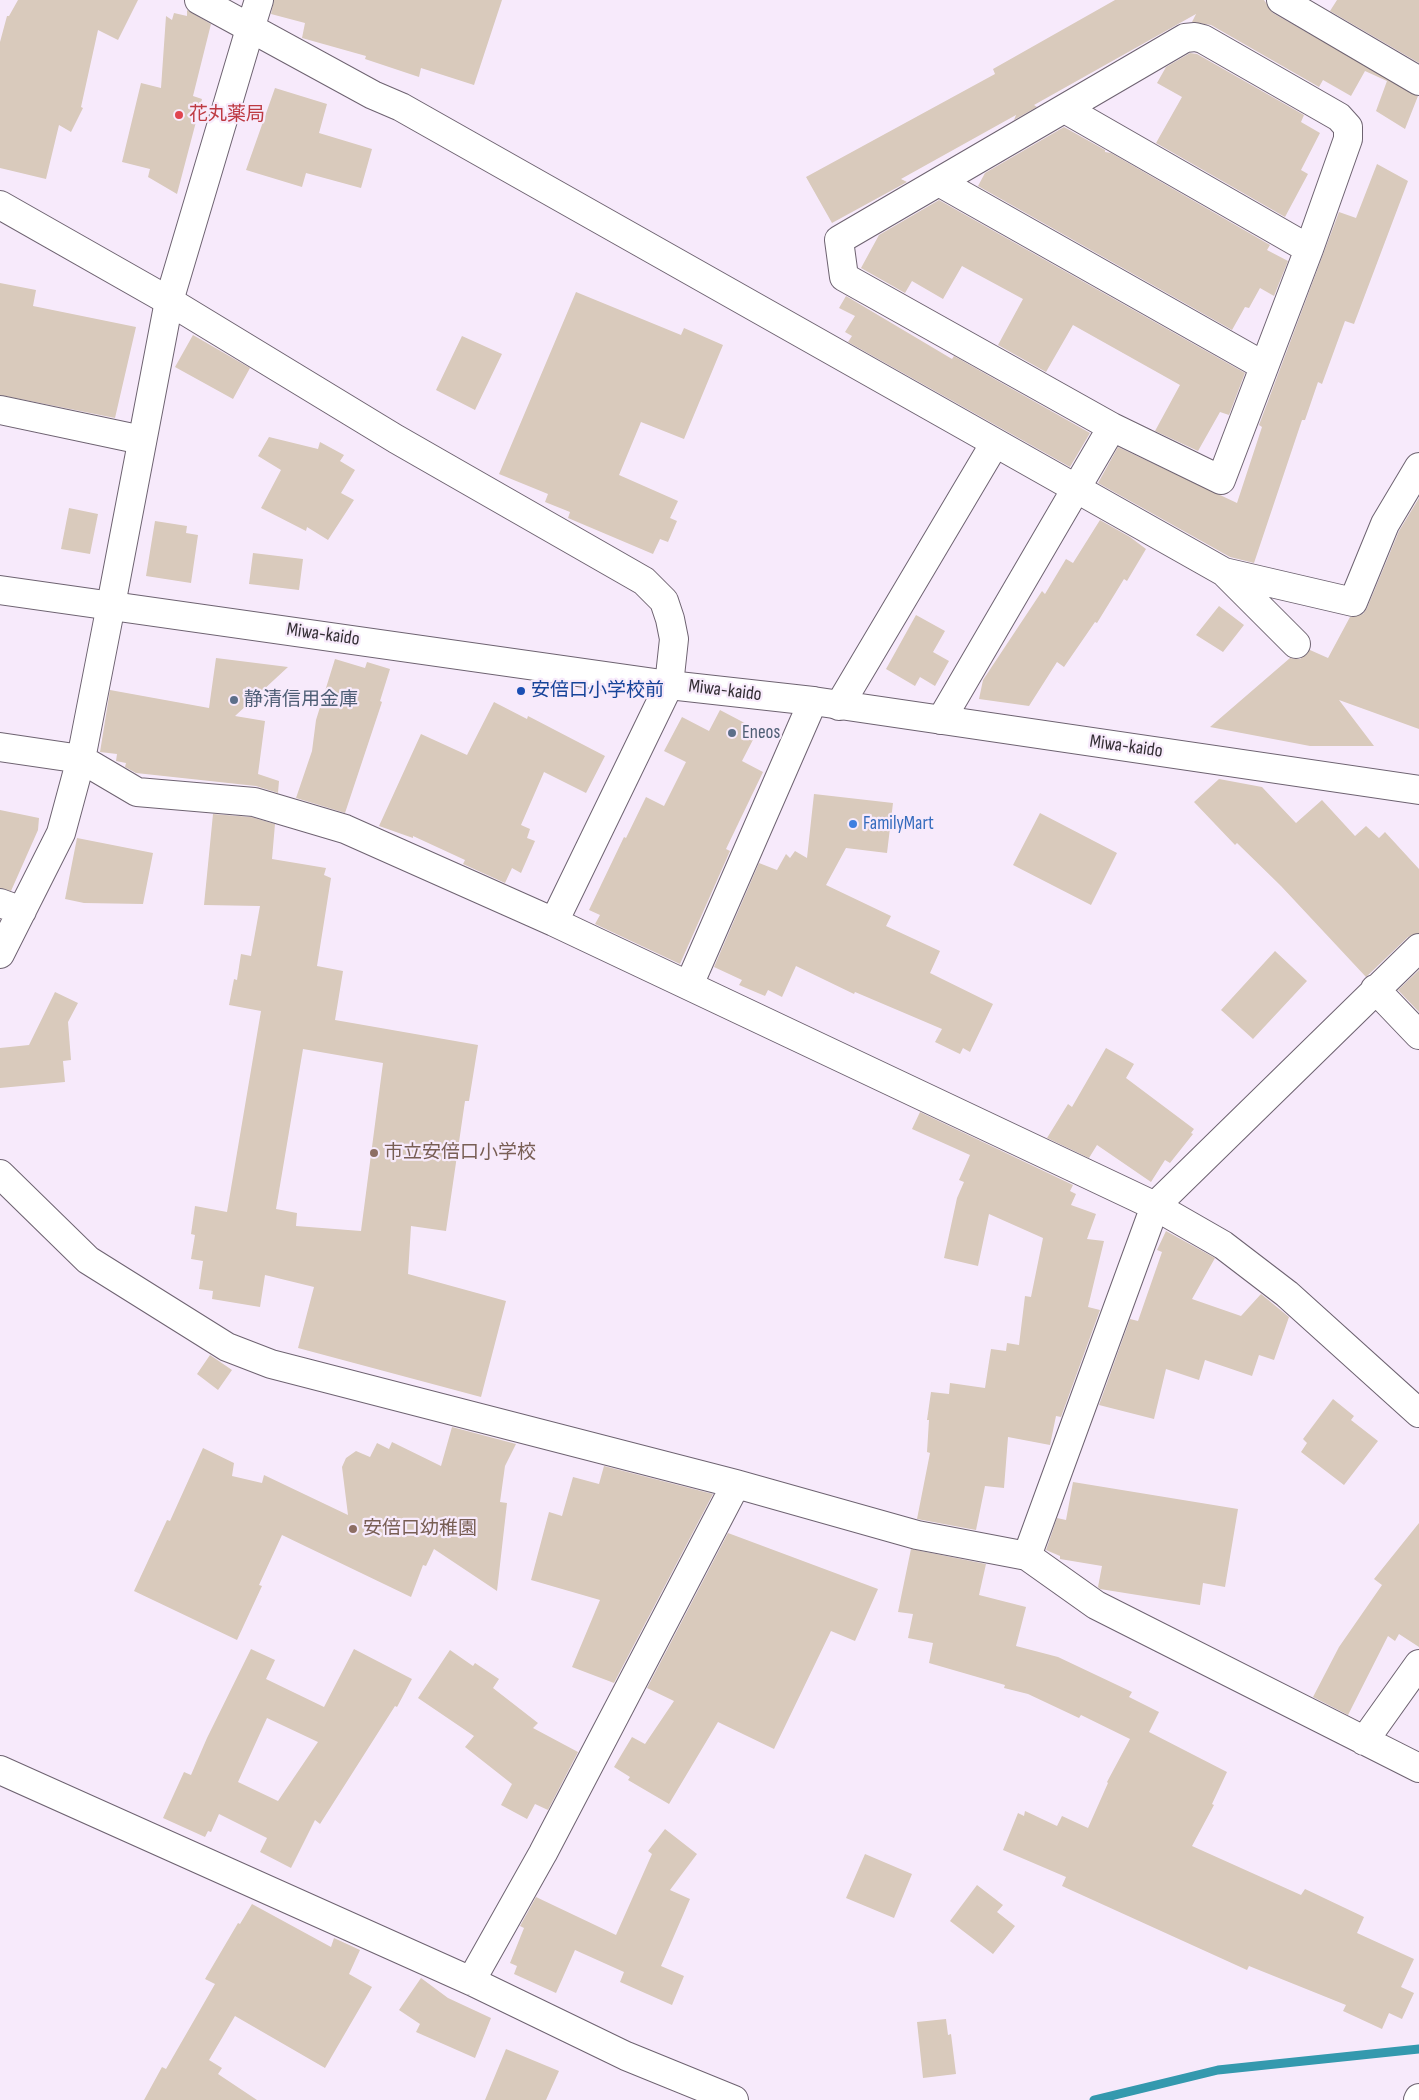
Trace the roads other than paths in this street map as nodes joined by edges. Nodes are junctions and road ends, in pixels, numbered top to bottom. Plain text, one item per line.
1 (199, 0) edge
2 (259, 0) edge
3 (1281, 0) edge
4 (250, 29) junction
5 (1419, 81) edge
6 (1065, 109) junction
7 (939, 182) junction
8 (0, 205) edge
9 (1309, 249) junction
10 (169, 301) junction
11 (1264, 366) junction
12 (0, 410) edge
13 (1112, 427) junction
14 (142, 440) junction
15 (995, 443) junction
16 (1419, 467) edge
17 (1077, 489) junction
18 (1224, 572) junction
19 (0, 590) edge
20 (111, 605) junction
21 (1296, 644) dead end
22 (668, 685) junction
23 (826, 704) junction
24 (941, 720) junction
25 (0, 748) edge
26 (81, 759) junction
27 (1419, 790) edge
28 (11, 907) edge
29 (554, 922) junction
30 (1419, 948) edge
31 (0, 954) edge
32 (689, 985) junction
33 (1375, 989) junction
34 (1419, 1035) edge
35 (0, 1174) edge
36 (1155, 1206) junction
37 (1419, 1413) edge
38 (736, 1484) junction
39 (1027, 1556) junction
40 (1419, 1664) edge
41 (1364, 1741) junction
42 (1419, 1768) edge
43 (0, 1770) edge
44 (471, 1981) junction
45 (734, 2100) edge

1 - 4 street
2 - 4 street
3 - 5 street
4 - 10 street
4 - 15 street
6 - 7 street
6 - 9 street
6 - 9 street
7 - 11 street
7 - 13 street
8 - 10 street
9 - 11 street
10 - 14 street
10 - 22 street
11 - 13 street
12 - 14 street
13 - 17 street
14 - 20 street
15 - 17 street
15 - 23 street
16 - 18 street
17 - 18 street
17 - 24 street
18 - 21 street
19 - 20 street, Miwa-kaido
20 - 22 street, Miwa-kaido
20 - 26 street
22 - 23 street, Miwa-kaido
22 - 29 street
23 - 24 street, Miwa-kaido
23 - 32 street
24 - 27 street, Miwa-kaido
25 - 26 street
26 - 28 street
26 - 29 street
28 - 31 street
29 - 32 street
30 - 33 street
32 - 36 street
33 - 34 street
33 - 36 street
35 - 38 street
36 - 37 street
36 - 39 street
38 - 39 street
38 - 44 street
39 - 41 street
40 - 41 street
41 - 42 street
43 - 44 street
44 - 45 street

